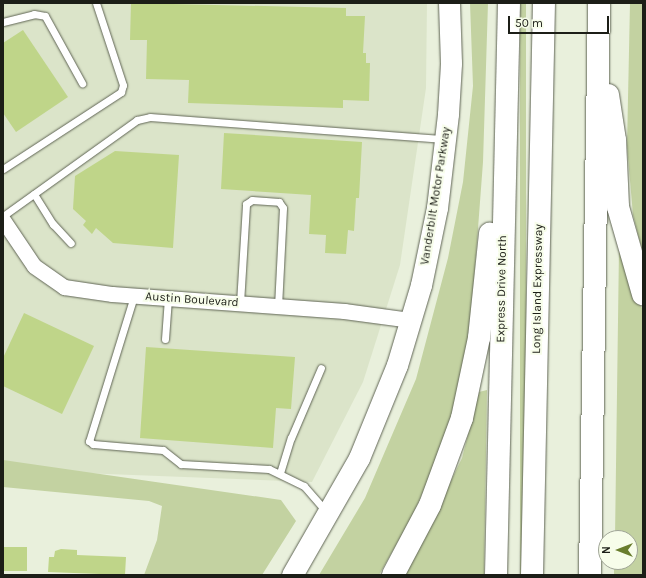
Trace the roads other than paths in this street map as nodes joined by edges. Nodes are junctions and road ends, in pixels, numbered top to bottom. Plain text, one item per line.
1 (96, 3) edge
2 (449, 3) edge
3 (509, 3) edge
4 (544, 3) edge
5 (599, 3) edge
6 (3, 22) edge
7 (599, 35) junction
8 (508, 40) junction
9 (82, 83) dead end
10 (446, 139) junction
11 (3, 169) edge
12 (34, 194) junction
13 (3, 216) edge
14 (3, 220) edge
15 (71, 244) dead end
16 (643, 294) edge
17 (134, 296) junction
18 (168, 298) junction
19 (240, 303) junction
20 (278, 306) junction
21 (411, 320) junction
22 (165, 339) dead end
23 (321, 368) dead end
24 (280, 473) junction
25 (328, 514) junction
26 (292, 575) edge
27 (393, 575) edge
28 (496, 575) edge
29 (532, 575) edge
30 (590, 575) edge

1 - 11 lane
2 - 10 main road, Vanderbilt Motor Parkway
3 - 8 highway, Express Drive North
4 - 29 highway, Long Island Expressway
5 - 7 highway
6 - 9 lane
7 - 16 highway
7 - 30 highway
8 - 27 highway
8 - 28 highway, Express Drive North
10 - 12 lane
10 - 21 main road, Vanderbilt Motor Parkway
12 - 13 lane
12 - 15 lane
14 - 17 street, Austin Boulevard
17 - 18 street, Austin Boulevard
17 - 24 lane
18 - 19 street, Austin Boulevard
18 - 22 lane
19 - 20 street, Austin Boulevard
19 - 20 lane
20 - 21 street, Austin Boulevard
21 - 25 main road, Vanderbilt Motor Parkway
23 - 24 lane
24 - 25 lane
25 - 26 main road, Vanderbilt Motor Parkway

